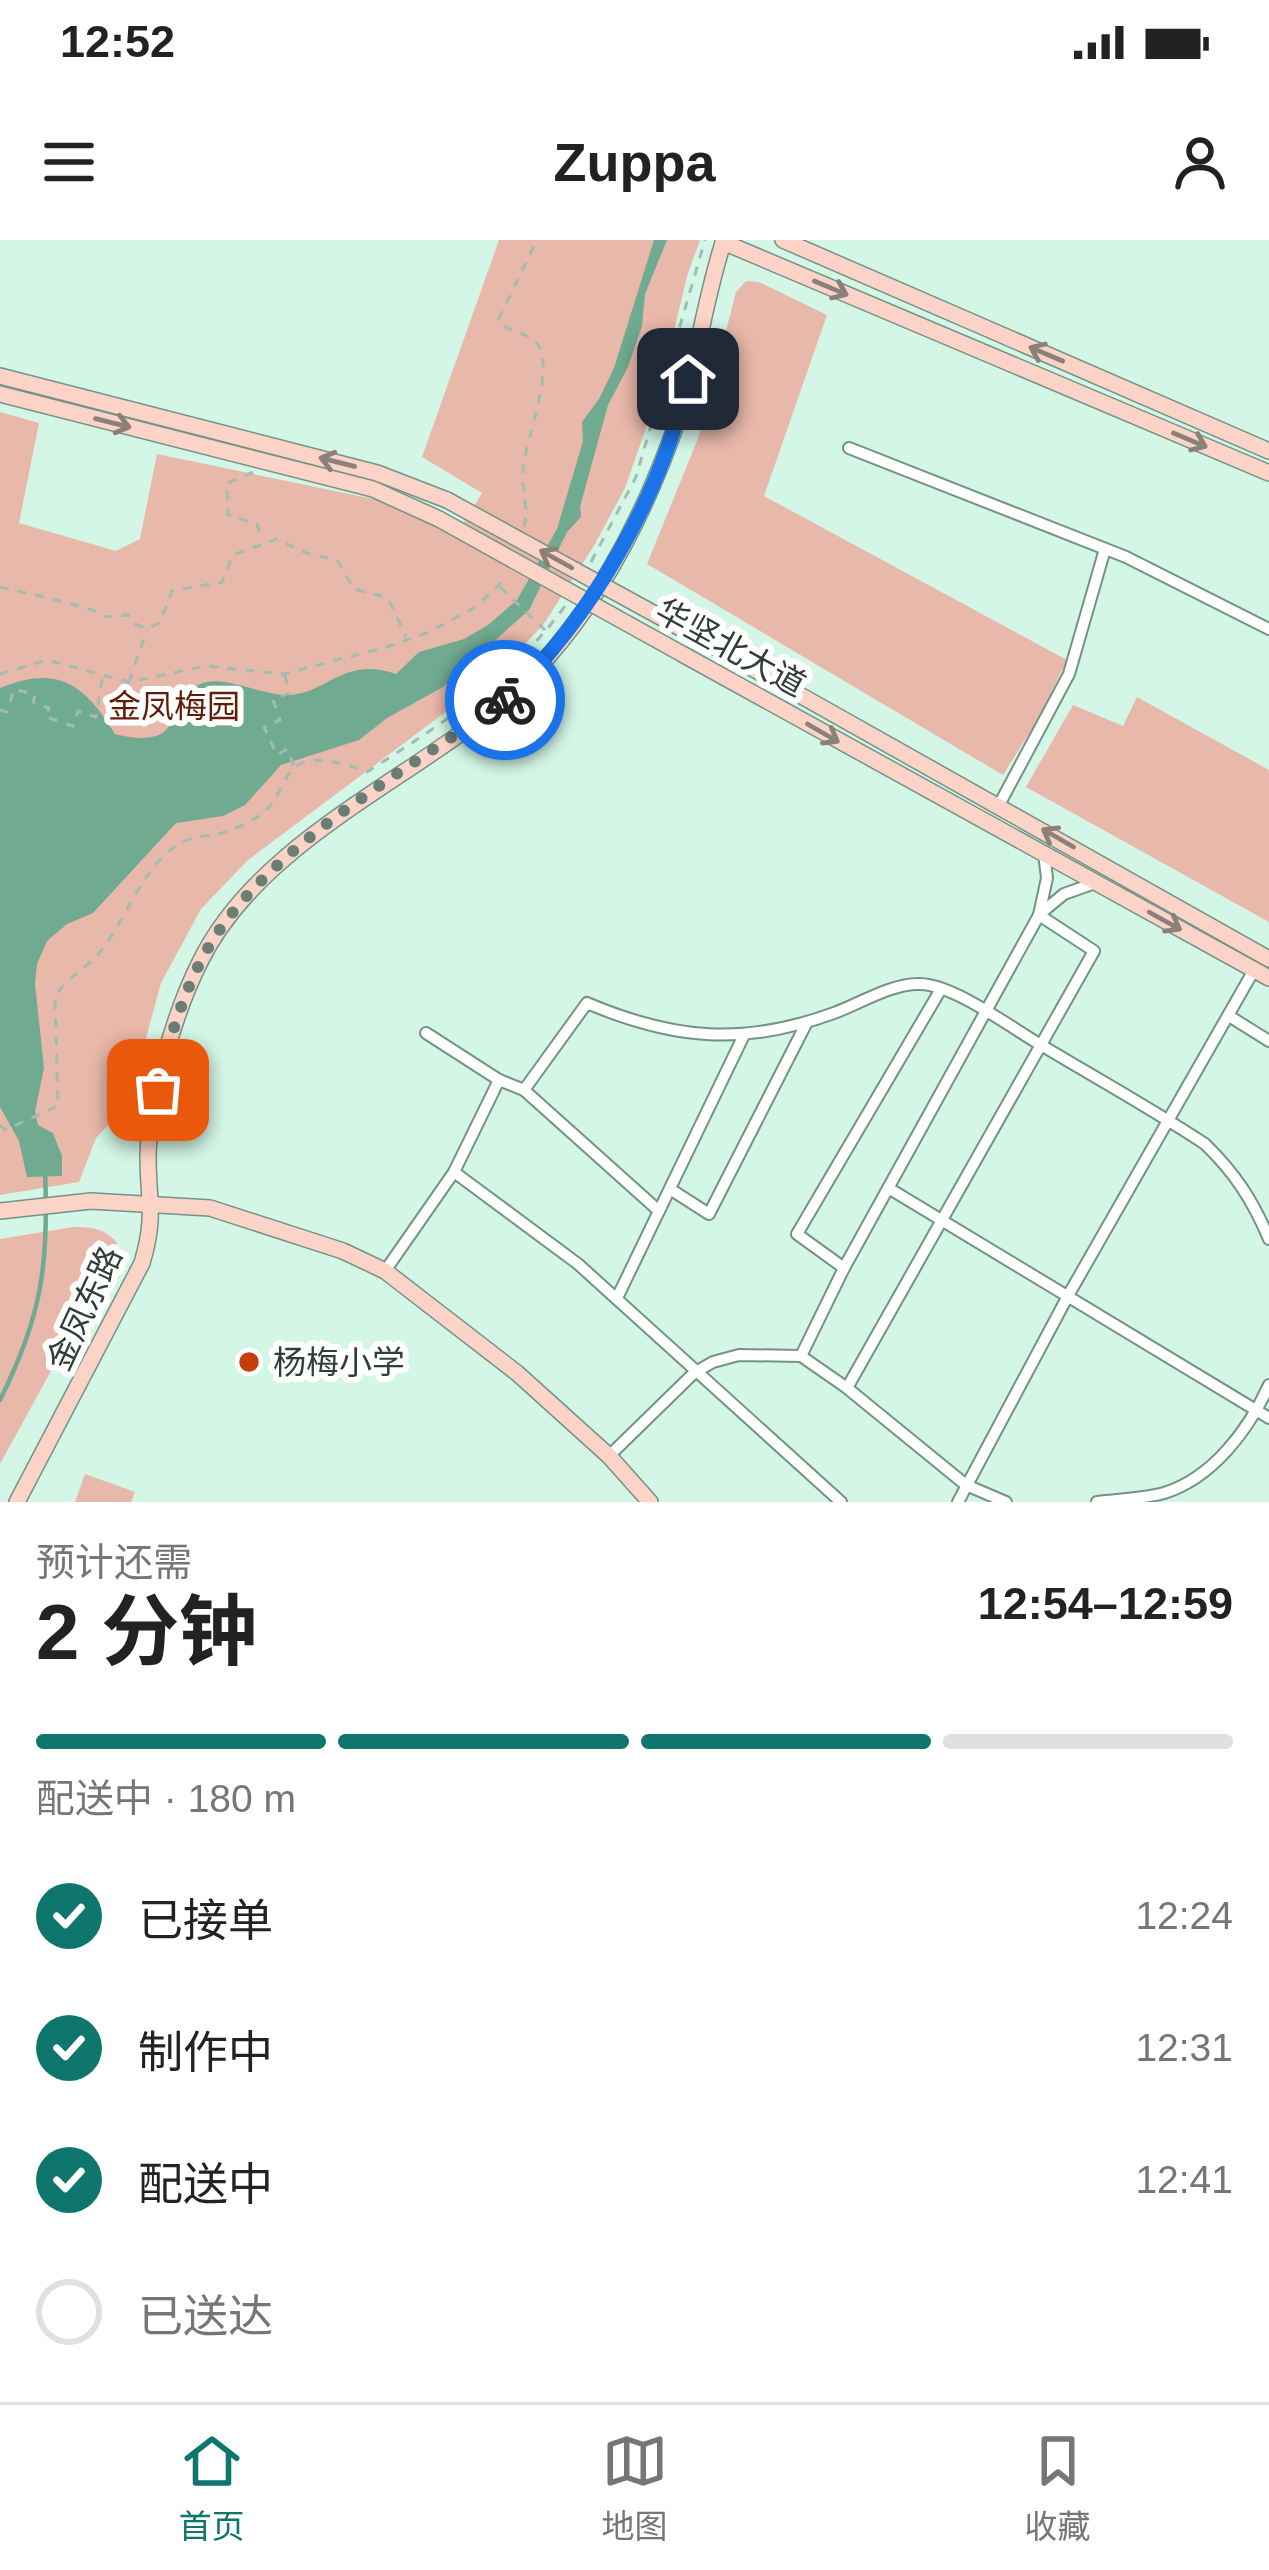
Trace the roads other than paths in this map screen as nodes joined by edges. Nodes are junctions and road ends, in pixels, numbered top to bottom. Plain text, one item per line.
1 (783, 240) edge
2 (724, 241) edge
3 (0, 376) edge
4 (0, 394) edge
5 (848, 448) dead end
6 (1269, 451) edge
7 (1269, 473) edge
8 (1105, 549) junction
9 (1269, 629) edge
10 (999, 805) junction
11 (1044, 854) junction
12 (1095, 883) junction
13 (1039, 915) junction
14 (1269, 958) edge
15 (1262, 974) edge
16 (941, 989) junction
17 (986, 1012) junction
18 (1229, 1016) junction
19 (806, 1024) junction
20 (425, 1033) dead end
21 (744, 1035) junction
22 (1269, 1041) edge
23 (1040, 1044) junction
24 (499, 1080) junction
25 (524, 1090) junction
26 (1168, 1120) junction
27 (454, 1172) junction
28 (670, 1190) junction
29 (890, 1190) junction
30 (153, 1202) junction
31 (0, 1211) edge
32 (659, 1211) junction
33 (940, 1219) junction
34 (1269, 1239) edge
35 (844, 1268) junction
36 (385, 1271) junction
37 (1069, 1294) junction
38 (616, 1298) junction
39 (801, 1356) junction
40 (694, 1373) junction
41 (1269, 1385) edge
42 (847, 1388) junction
43 (1263, 1414) edge
44 (609, 1456) junction
45 (966, 1485) junction
46 (1178, 1487) junction
47 (17, 1502) edge
48 (650, 1502) edge
49 (841, 1502) edge
50 (958, 1502) edge
51 (1006, 1502) edge
52 (1097, 1502) edge
53 (1172, 1502) edge

6 -> 1 main road
2 -> 7 main road
2 - 30 main road, 金凤东路
10 -> 3 main road, 华坚北大道, bridge
4 -> 11 main road, 华坚北大道, bridge
5 - 8 street
8 - 9 street
8 - 10 street
14 -> 10 main road, 华坚北大道
11 - 12 main road, 华坚北大道
11 - 13 street
12 - 13 street
12 -> 15 main road, 华坚北大道
13 - 17 street
13 - 23 street
15 - 18 street
16 - 17 street
16 - 19 street
16 - 35 street
17 - 23 street
17 - 29 street
18 - 22 street
18 - 26 street
19 - 21 street
19 - 28 street
20 - 24 street
21 - 25 street
21 - 28 street
23 - 26 street
23 - 33 street
24 - 25 street
24 - 27 street
25 - 32 street
26 - 34 street
26 - 37 street
27 - 36 street
27 - 38 street
28 - 32 street
29 - 33 street
29 - 35 street
30 - 31 main road
30 - 36 main road
30 - 47 main road, 金凤东路
32 - 38 street
33 - 37 street
33 - 42 street
35 - 39 street
36 - 44 main road
37 - 43 street
37 - 45 street
38 - 40 street
39 - 40 street
39 - 42 street
40 - 44 street
40 - 49 street
41 - 43 street
42 - 45 street
43 - 46 street
44 - 48 main road
45 - 50 street
45 - 51 street
46 - 52 street
46 - 53 street

